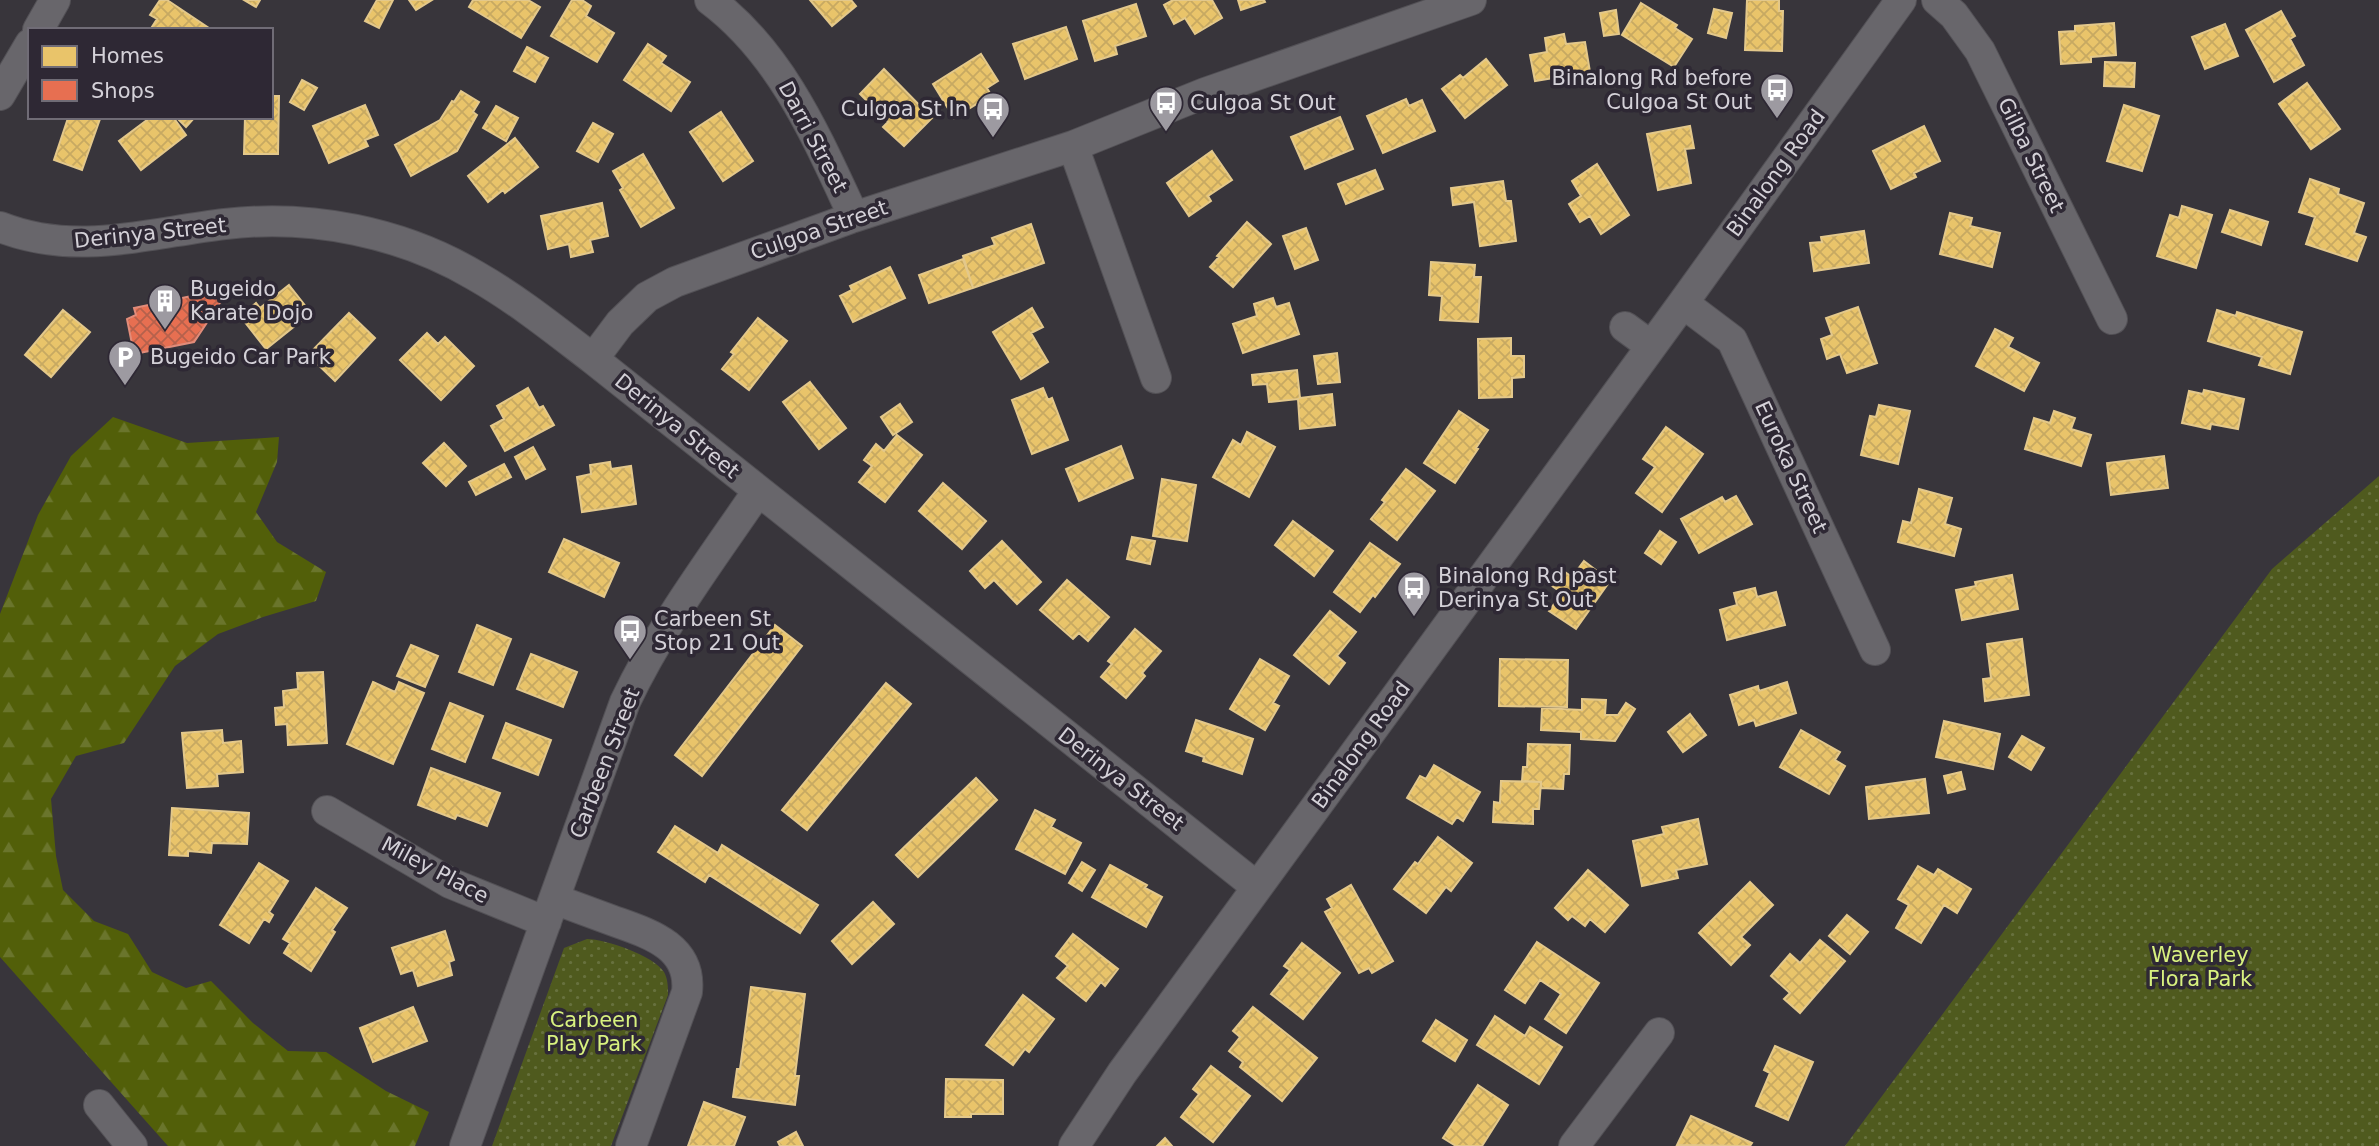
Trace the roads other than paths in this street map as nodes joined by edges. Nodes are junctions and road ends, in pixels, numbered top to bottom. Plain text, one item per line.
1 (55, 0) edge
2 (710, 0) edge
3 (1471, 0) edge
4 (1901, 0) edge
5 (1937, 0) edge
6 (39, 28) edge
7 (28, 47) edge
8 (0, 95) edge
9 (1073, 146) junction
10 (854, 217) junction
11 (0, 227) edge
12 (1683, 303) junction
13 (2112, 319) dead end
14 (1625, 327) dead end
15 (1651, 346) junction
16 (593, 359) junction
17 (1156, 379) dead end
18 (758, 491) junction
19 (1875, 650) dead end
20 (327, 811) dead end
21 (1257, 887) junction
22 (550, 911) junction
23 (1659, 1033) dead end
24 (99, 1105) dead end
25 (115, 1140) edge
26 (465, 1146) edge
27 (631, 1146) edge
28 (1074, 1146) edge
29 (1574, 1146) edge

1 - 6 street
2 - 10 street, Darri Street
3 - 9 street, Culgoa Street
4 - 12 street, Binalong Road
5 - 13 street, Gilba Street
7 - 8 street
9 - 10 street, Culgoa Street
9 - 17 street
10 - 16 street, Culgoa Street
11 - 16 street, Derinya Street
12 - 15 street, Binalong Road
12 - 19 street, Euroka Street
14 - 15 street
15 - 21 street, Binalong Road
16 - 18 street, Derinya Street
18 - 21 street, Derinya Street
18 - 22 street, Carbeen Street
20 - 22 street, Miley Place
21 - 28 street, Binalong Road
22 - 26 street, Carbeen Street
22 - 27 street
23 - 29 street
24 - 25 street

